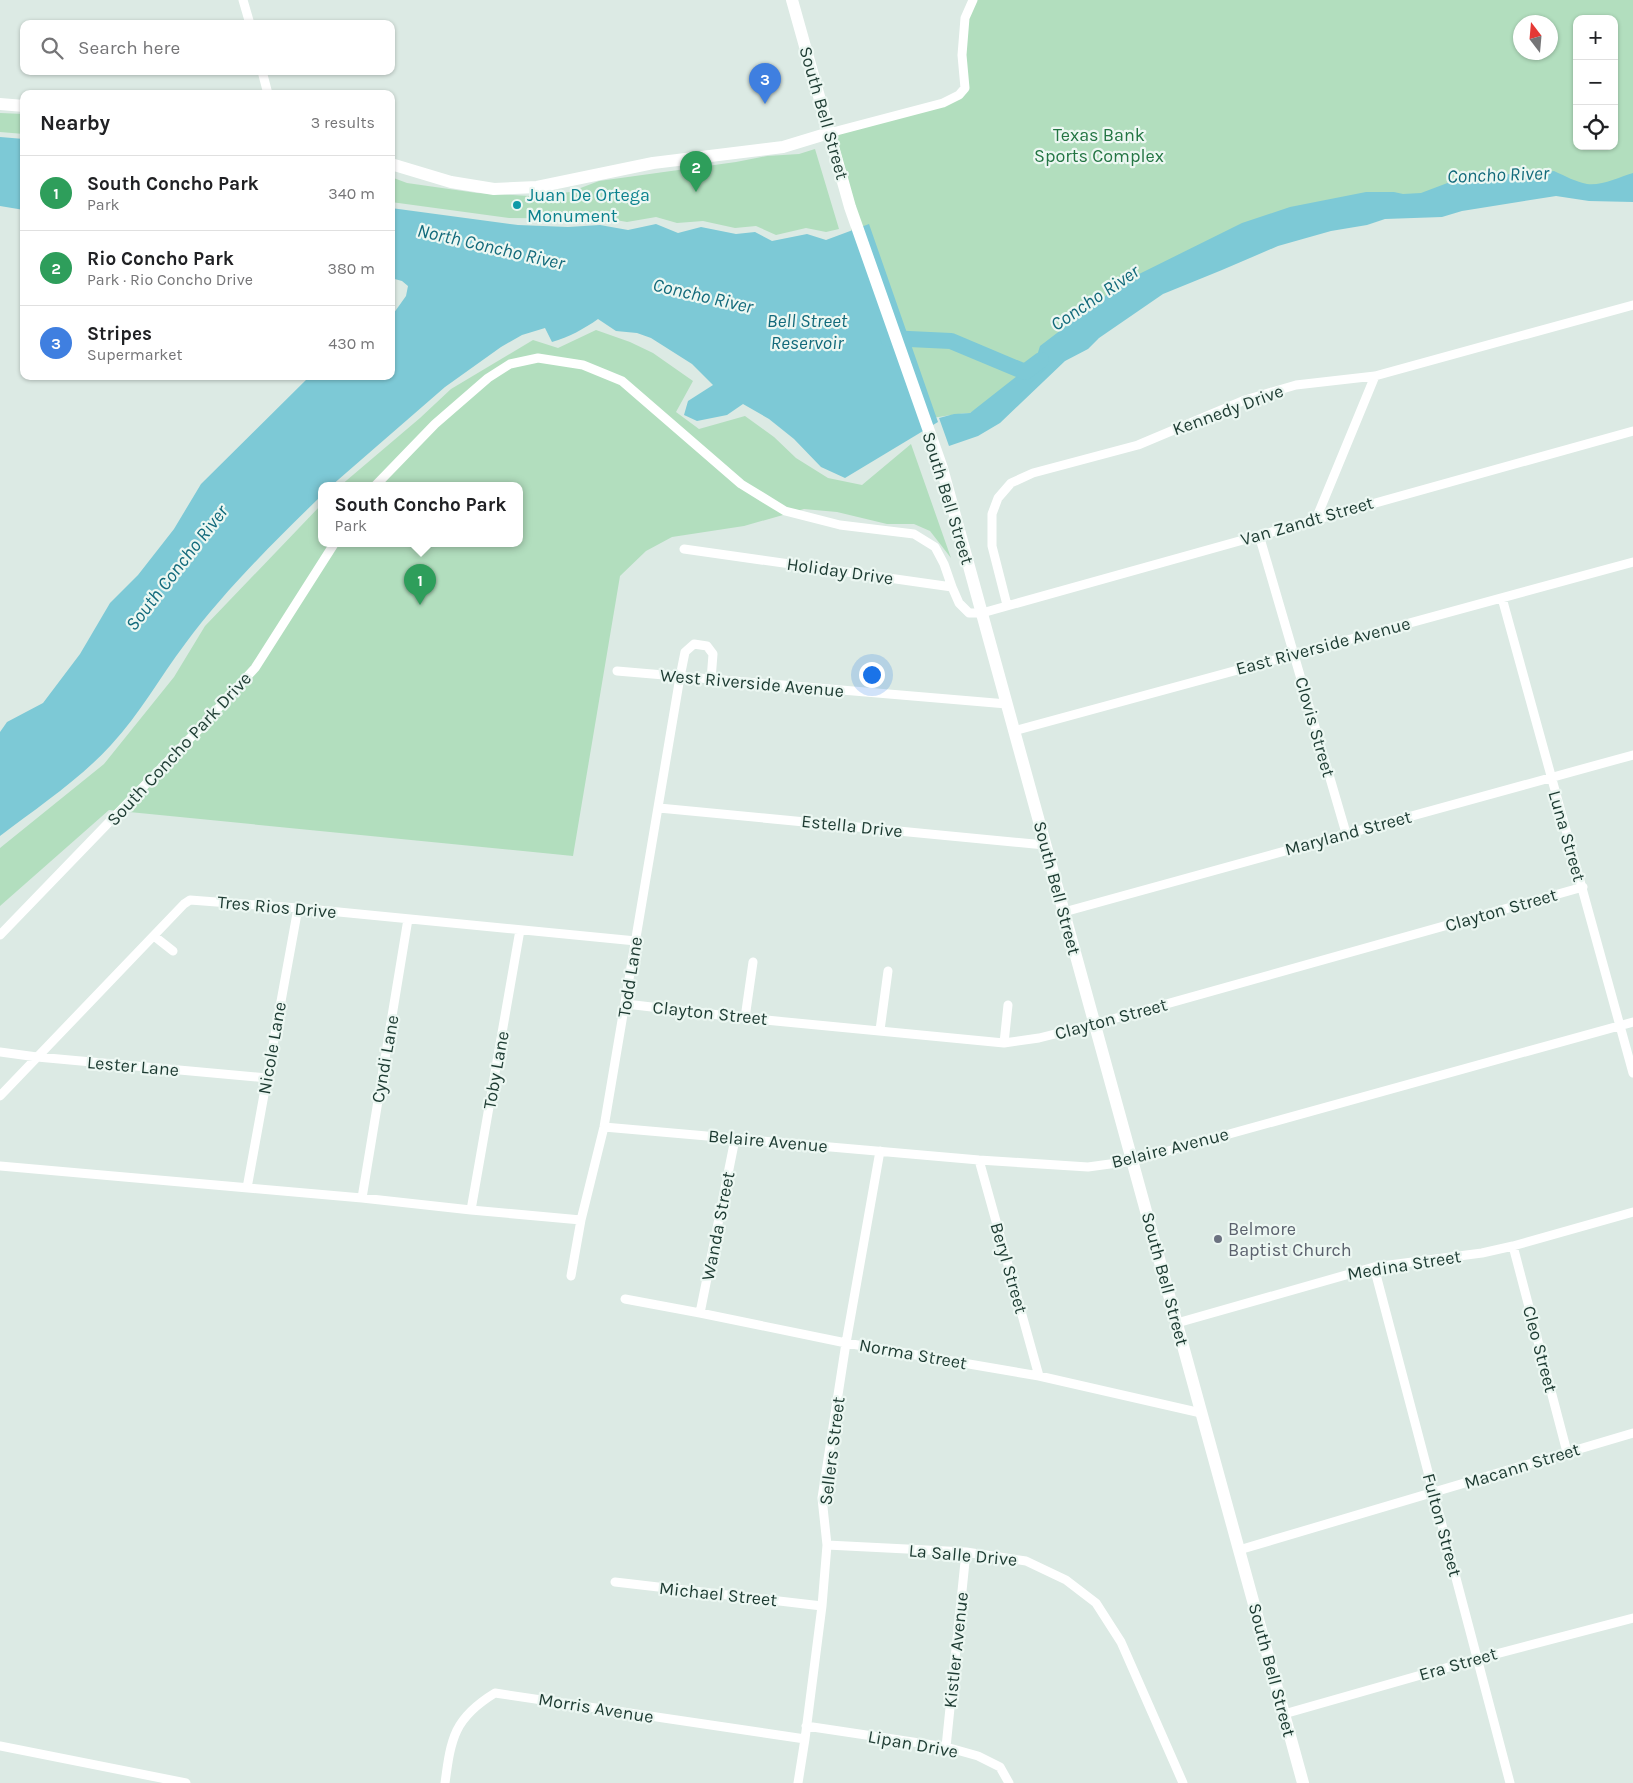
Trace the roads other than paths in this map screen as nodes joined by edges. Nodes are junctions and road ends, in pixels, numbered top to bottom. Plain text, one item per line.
1 (243, 0) edge
2 (792, 0) edge
3 (973, 0) edge
4 (249, 20) edge
5 (263, 75) edge
6 (267, 90) edge
7 (0, 104) edge
8 (20, 106) edge
9 (829, 134) junction
10 (395, 165) edge
11 (1633, 305) edge
12 (1375, 376) junction
13 (1633, 431) edge
14 (379, 482) edge
15 (1316, 519) junction
16 (1259, 535) junction
17 (332, 547) edge
18 (684, 548) dead end
19 (1633, 562) edge
20 (952, 587) junction
21 (1502, 598) junction
22 (1007, 604) junction
23 (982, 613) junction
24 (1294, 654) junction
25 (617, 671) dead end
26 (680, 677) junction
27 (711, 680) junction
28 (1007, 704) junction
29 (1014, 730) junction
30 (1633, 755) edge
31 (1550, 778) junction
32 (659, 808) junction
33 (1346, 833) junction
34 (1046, 845) junction
35 (1583, 887) junction
36 (298, 908) junction
37 (1064, 912) junction
38 (408, 919) junction
39 (520, 930) junction
40 (0, 935) edge
41 (154, 936) junction
42 (636, 941) junction
43 (173, 951) dead end
44 (753, 962) dead end
45 (888, 972) dead end
46 (626, 1004) junction
47 (1008, 1005) dead end
48 (745, 1018) junction
49 (1633, 1022) edge
50 (1095, 1024) junction
51 (1620, 1025) junction
52 (880, 1030) junction
53 (1004, 1043) junction
54 (0, 1052) edge
55 (37, 1057) junction
56 (1633, 1073) edge
57 (267, 1078) junction
58 (0, 1096) edge
59 (604, 1127) junction
60 (735, 1139) junction
61 (880, 1151) junction
62 (979, 1160) junction
63 (1132, 1161) junction
64 (0, 1166) edge
65 (246, 1188) junction
66 (362, 1198) junction
67 (471, 1210) junction
68 (1633, 1212) edge
69 (582, 1220) junction
70 (1513, 1246) junction
71 (1374, 1267) junction
72 (572, 1276) dead end
73 (625, 1299) dead end
74 (700, 1313) junction
75 (1177, 1323) junction
76 (846, 1343) junction
77 (1040, 1376) junction
78 (1201, 1413) junction
79 (1633, 1432) edge
80 (1567, 1452) junction
81 (1433, 1492) junction
82 (827, 1545) junction
83 (1239, 1550) junction
84 (966, 1552) junction
85 (615, 1582) dead end
86 (822, 1606) junction
87 (1633, 1618) edge
88 (1477, 1658) junction
89 (1284, 1714) junction
90 (806, 1726) junction
91 (805, 1739) junction
92 (0, 1746) edge
93 (946, 1747) junction
94 (186, 1783) edge
95 (445, 1783) edge
96 (798, 1783) edge
97 (1009, 1783) edge
98 (1183, 1783) edge
99 (1303, 1783) edge
100 (1510, 1783) edge

1 - 4 street
2 - 9 main road, South Bell Street
3 - 9 street
5 - 6 street
7 - 8 main road
9 - 10 main road
9 - 23 main road, South Bell Street
11 - 12 street, Kennedy Drive
12 - 15 street
12 - 22 street, Kennedy Drive
13 - 15 street, Van Zandt Street
14 - 20 street
15 - 16 street, Van Zandt Street
16 - 22 street, Van Zandt Street
16 - 24 street, Clovis Street
17 - 40 street, South Concho Park Drive
18 - 20 street, Holiday Drive
19 - 21 street, East Riverside Avenue
20 - 23 street
21 - 24 street, East Riverside Avenue
21 - 31 street, Luna Street
22 - 23 street, Van Zandt Street
23 - 28 main road, South Bell Street
24 - 29 street, East Riverside Avenue
24 - 33 street, Clovis Street
25 - 26 street, West Riverside Avenue
26 - 27 street, West Riverside Avenue
26 - 27 street, Todd Lane
26 - 32 street, Todd Lane
27 - 28 street, West Riverside Avenue
28 - 29 main road, South Bell Street
29 - 34 main road, South Bell Street
30 - 31 street, Maryland Street
31 - 33 street, Maryland Street
31 - 35 street, Luna Street
32 - 34 street, Estella Drive
32 - 42 street, Todd Lane
33 - 37 street, Maryland Street
34 - 37 main road, South Bell Street
35 - 50 street, Clayton Street
35 - 51 street, Luna Street
36 - 38 street, Tres Rios Drive
36 - 41 street, Tres Rios Drive
36 - 57 street, Nicole Lane
37 - 50 main road, South Bell Street
38 - 39 street, Tres Rios Drive
38 - 66 street, Cyndi Lane
39 - 42 street, Tres Rios Drive
39 - 67 street, Toby Lane
41 - 43 street
41 - 55 street, Tres Rios Drive
42 - 46 street, Todd Lane
44 - 48 street
45 - 52 street
46 - 48 street, Clayton Street
46 - 59 street, Todd Lane
47 - 53 street
48 - 52 street, Clayton Street
49 - 51 street, Belaire Avenue
50 - 53 street, Clayton Street
50 - 63 main road, South Bell Street
51 - 56 street, Luna Street
51 - 63 street, Belaire Avenue
52 - 53 street, Clayton Street
54 - 55 street, Lester Lane
55 - 57 street, Lester Lane
55 - 58 street, Tres Rios Drive
57 - 65 street, Nicole Lane
59 - 60 street, Belaire Avenue
59 - 69 street, Todd Lane
60 - 61 street, Belaire Avenue
60 - 74 street, Wanda Street
61 - 62 street, Belaire Avenue
61 - 76 street, Sellers Street
62 - 63 street, Belaire Avenue
62 - 77 street, Beryl Street
63 - 75 main road, South Bell Street
64 - 65 street
65 - 66 street
66 - 67 street
67 - 69 street
68 - 70 street, Medina Street
69 - 72 street, Todd Lane
70 - 71 street, Medina Street
70 - 80 street, Cleo Street
71 - 75 street, Medina Street
71 - 81 street, Fulton Street
73 - 74 street, Norma Street
74 - 76 street, Norma Street
75 - 78 main road, South Bell Street
76 - 77 street, Norma Street
76 - 82 street, Sellers Street
77 - 78 street, Norma Street
78 - 83 main road, South Bell Street
79 - 80 street, Macann Street
80 - 81 street, Macann Street
81 - 83 street, Macann Street
81 - 88 street, Fulton Street
82 - 84 street, La Salle Drive
82 - 86 street, Sellers Street
83 - 89 main road, South Bell Street
84 - 93 street, Kistler Avenue
84 - 98 street, La Salle Drive
85 - 86 street, Michael Street
86 - 90 street, Sellers Street
87 - 88 street, Era Street
88 - 89 street, Era Street
88 - 100 street, Fulton Street
89 - 99 main road, South Bell Street
90 - 91 street, Sellers Street
90 - 93 street, Lipan Drive
91 - 95 street, Morris Avenue
91 - 96 street, Sellers Street
92 - 94 street
93 - 97 street, Lipan Drive

